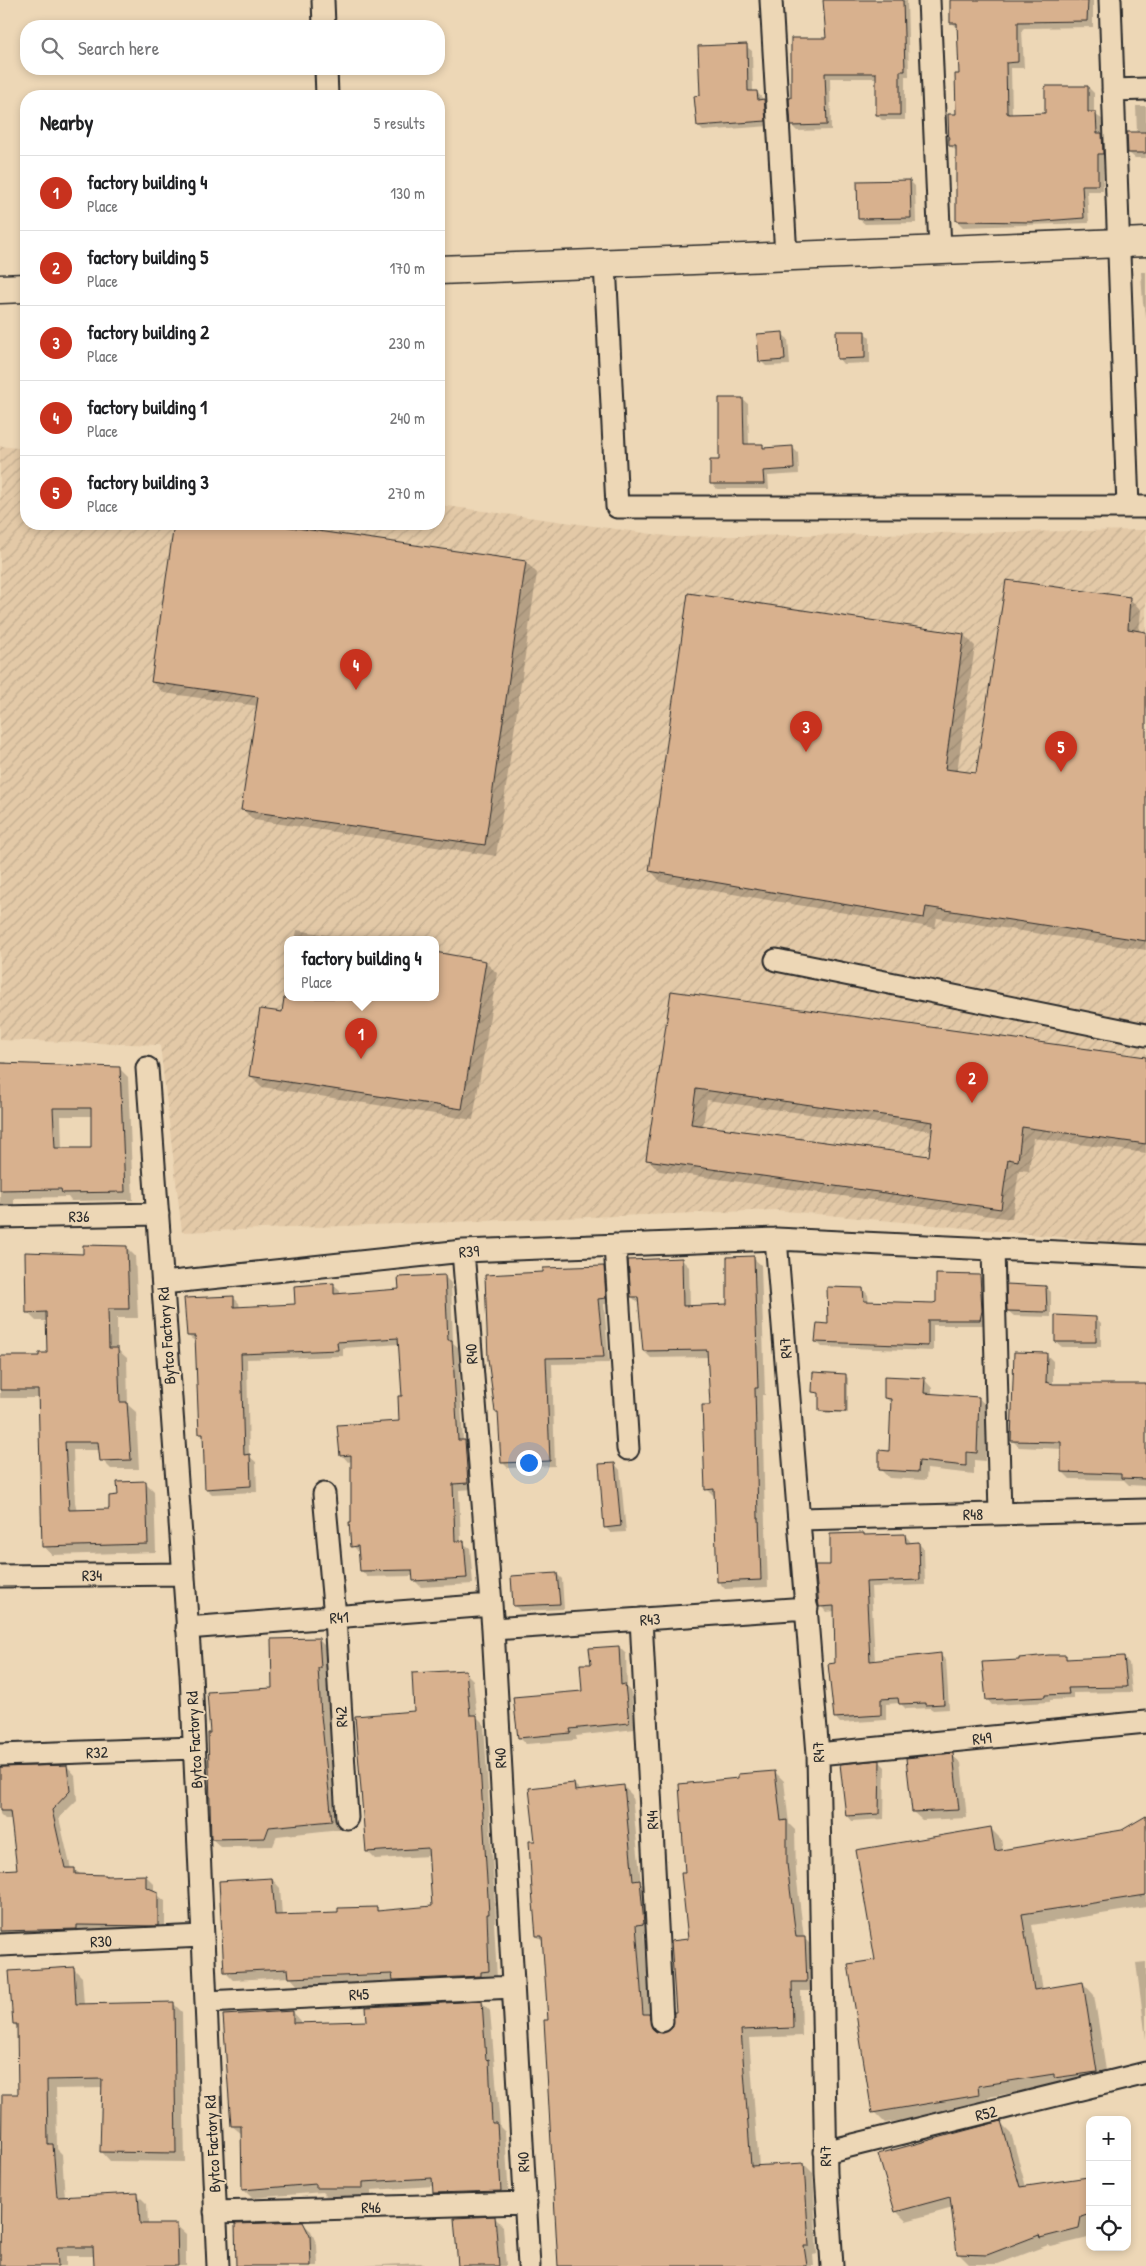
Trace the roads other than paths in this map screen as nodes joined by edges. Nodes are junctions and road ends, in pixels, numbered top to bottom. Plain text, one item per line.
1 (323, 0) edge
2 (771, 0) edge
3 (929, 0) edge
4 (1110, 0) edge
5 (324, 20) edge
6 (326, 75) edge
7 (1146, 89) edge
8 (327, 90) edge
9 (1113, 90) junction
10 (1146, 242) edge
11 (1118, 243) junction
12 (940, 249) junction
13 (786, 256) junction
14 (605, 264) junction
15 (445, 270) edge
16 (20, 288) edge
17 (0, 289) edge
18 (1137, 507) edge
19 (776, 960) dead end
20 (1146, 1035) edge
21 (147, 1068) dead end
22 (158, 1214) junction
23 (0, 1217) edge
24 (776, 1238) junction
25 (615, 1245) junction
26 (993, 1249) junction
27 (463, 1250) junction
28 (1146, 1256) edge
29 (162, 1283) junction
30 (628, 1449) dead end
31 (324, 1494) dead end
32 (1146, 1510) edge
33 (1000, 1514) junction
34 (800, 1519) junction
35 (184, 1574) junction
36 (0, 1576) edge
37 (491, 1605) junction
38 (807, 1608) junction
39 (334, 1617) junction
40 (641, 1619) junction
41 (187, 1628) junction
42 (493, 1629) junction
43 (1146, 1722) edge
44 (194, 1748) junction
45 (818, 1754) junction
46 (0, 1755) edge
47 (347, 1818) dead end
48 (203, 1936) junction
49 (0, 1945) edge
50 (513, 1987) junction
51 (206, 2002) junction
52 (662, 2021) dead end
53 (1146, 2073) edge
54 (825, 2152) junction
55 (526, 2203) junction
56 (215, 2212) junction
57 (218, 2266) edge
58 (529, 2266) edge
59 (832, 2266) edge

1 - 5 street
2 - 13 street
3 - 12 street
4 - 9 street
6 - 8 street
7 - 9 street
9 - 11 street
10 - 11 street
11 - 12 street
11 - 18 street
12 - 13 street
13 - 14 street
14 - 15 street
14 - 18 street
16 - 17 street
19 - 20 street
21 - 22 street, Bytco Factory Rd
22 - 23 street, R36
22 - 29 street, Bytco Factory Rd
24 - 25 street, R39
24 - 26 street, R39
24 - 34 street, R47
25 - 27 street, R39
25 - 30 street
26 - 28 street, R39
26 - 33 street
27 - 29 street, R39
27 - 37 street, R40
29 - 35 street, Bytco Factory Rd
31 - 39 street, R42
32 - 33 street, R48
33 - 34 street, R48
34 - 38 street, R47
35 - 36 street, R34
35 - 41 street, Bytco Factory Rd
37 - 39 street, R41
37 - 42 street, R40
38 - 40 street, R43
38 - 45 street, R47
39 - 41 street, R41
39 - 47 street, R42
40 - 42 street, R43
40 - 52 street, R44
41 - 44 street, Bytco Factory Rd
42 - 50 street, R40
43 - 45 street, R49
44 - 46 street, R32
44 - 48 street, Bytco Factory Rd
45 - 54 street, R47
48 - 49 street, R30
48 - 51 street, Bytco Factory Rd
50 - 51 street, R45
50 - 55 street, R40
51 - 56 street, Bytco Factory Rd
53 - 54 street, R52
54 - 59 street, R47
55 - 56 street, R46
55 - 58 street, R40
56 - 57 street, Bytco Factory Rd

